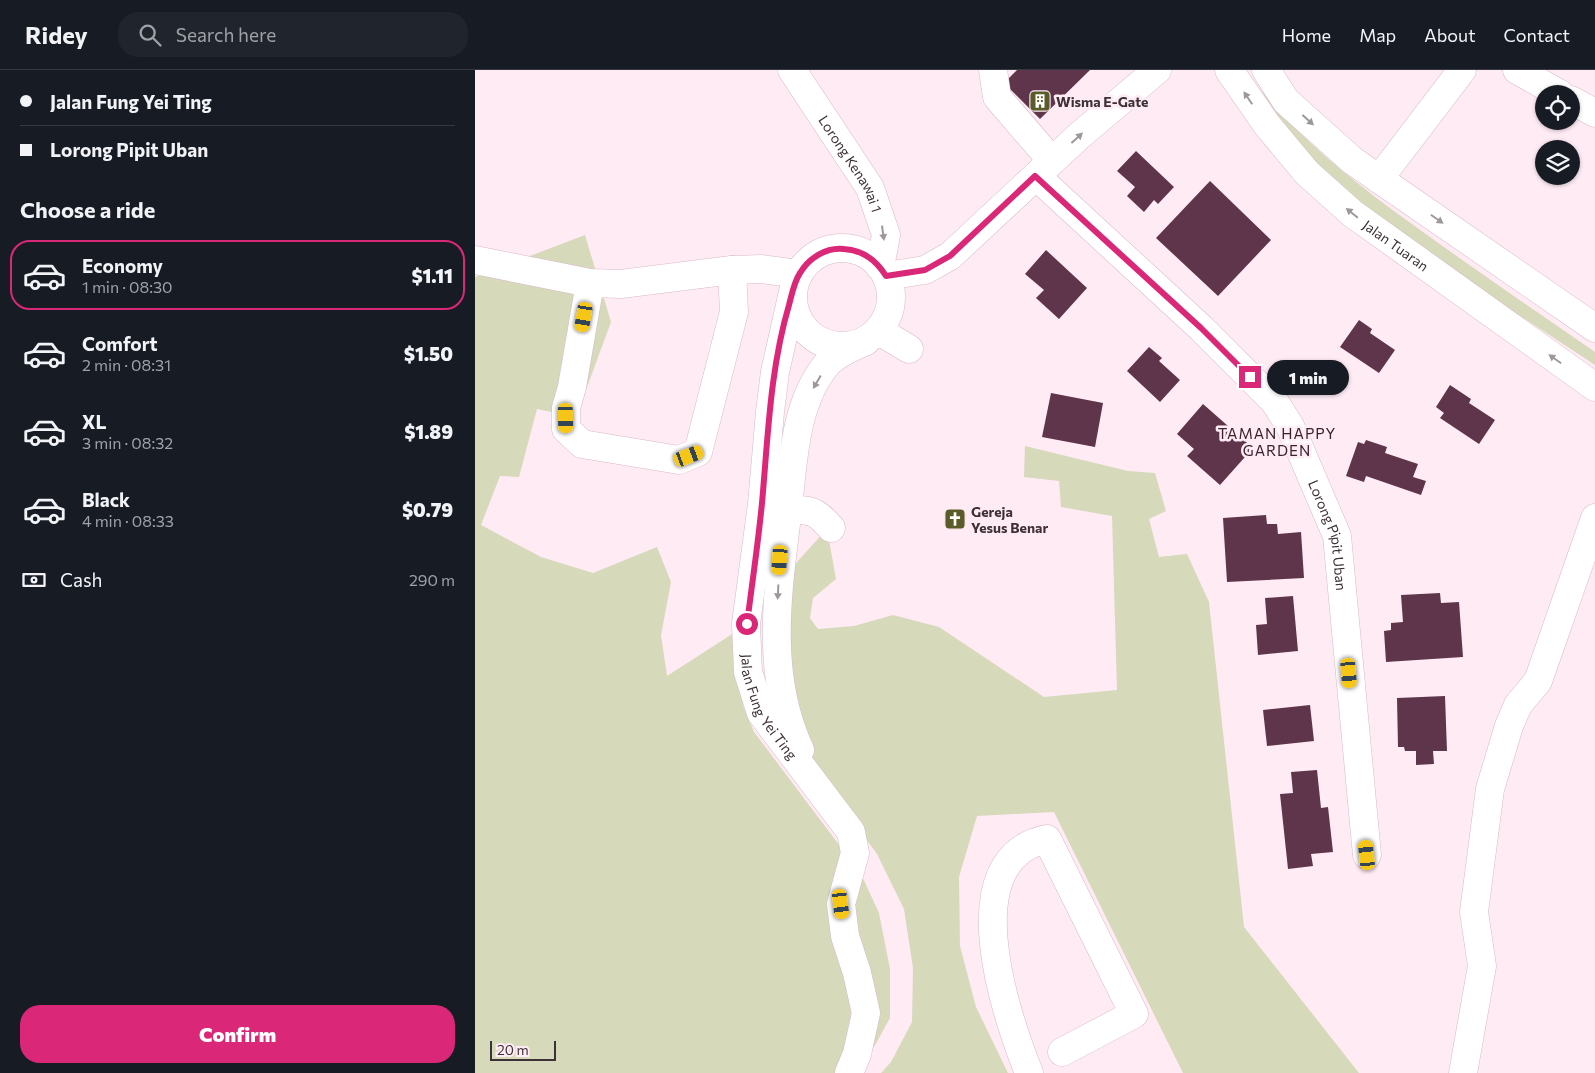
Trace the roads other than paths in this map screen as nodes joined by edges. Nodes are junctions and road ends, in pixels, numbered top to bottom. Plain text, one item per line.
1 (792, 70) edge
2 (993, 70) edge
3 (1157, 70) edge
4 (1229, 70) edge
5 (1255, 70) edge
6 (1266, 70) edge
7 (1463, 70) edge
8 (1517, 70) edge
9 (1544, 85) edge
10 (1286, 100) junction
11 (1580, 105) edge
12 (1595, 113) edge
13 (1044, 168) junction
14 (1379, 179) junction
15 (477, 260) edge
16 (732, 270) junction
17 (883, 271) junction
18 (590, 283) junction
19 (796, 283) junction
20 (1595, 328) edge
21 (872, 336) junction
22 (909, 349) dead end
23 (1595, 387) edge
24 (787, 511) junction
25 (1595, 518) edge
26 (831, 528) dead end
27 (777, 649) junction
28 (747, 652) junction
29 (817, 785) junction
30 (1367, 855) dead end
31 (1062, 1052) dead end
32 (849, 1073) edge
33 (1029, 1073) edge
34 (1463, 1073) edge

1 -> 17 street, Lorong Kenawai 1
2 - 13 street, Lorong Pipit Uban
13 -> 3 street
23 -> 4 street, Jalan Tuaran
5 - 10 street
6 - 10 street
7 - 14 street
8 - 9 street
10 -> 14 street
11 - 12 street
13 - 17 street
13 - 30 street, Lorong Pipit Uban
14 -> 20 street
15 - 18 street
16 - 18 street
16 - 18 street
16 - 19 street
17 - 19 street
17 - 21 street
19 - 21 street
19 - 28 street, Jalan Fung Yei Ting
21 - 22 street
21 -> 24 street, Jalan Fung Yei Ting
24 - 26 street
24 -> 27 street, Jalan Fung Yei Ting
25 - 34 street
27 - 28 street
27 - 29 street, Jalan Fung Yei Ting
28 - 29 street, Jalan Fung Yei Ting
29 - 32 street, Jalan Fung Yei Ting
31 - 33 street

